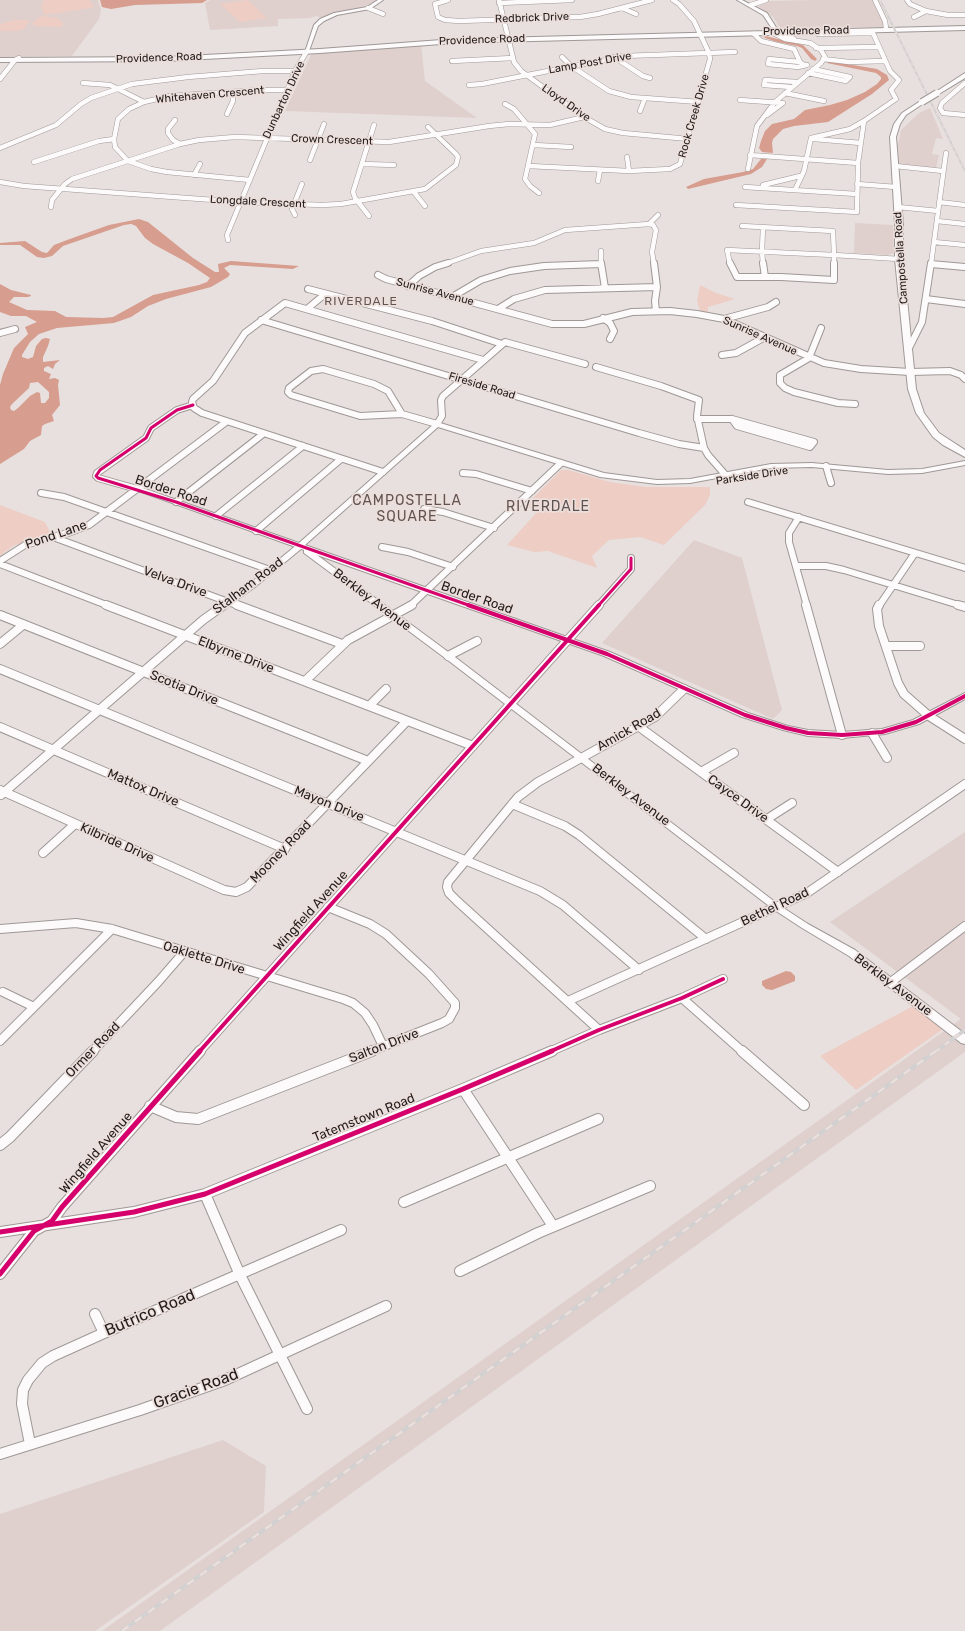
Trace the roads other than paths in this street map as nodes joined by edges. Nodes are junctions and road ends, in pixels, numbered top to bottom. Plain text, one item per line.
1 (381, 0) edge
2 (448, 0) edge
3 (572, 0) edge
4 (652, 0) edge
5 (673, 0) edge
6 (739, 0) edge
7 (766, 0) edge
8 (875, 0) edge
9 (907, 0) edge
10 (499, 2) edge
11 (751, 5) junction
12 (368, 8) junction
13 (622, 8) junction
14 (926, 12) junction
15 (383, 14) dead end
16 (636, 14) dead end
17 (965, 15) edge
18 (914, 17) dead end
19 (503, 19) junction
20 (965, 27) edge
21 (886, 28) junction
22 (776, 31) junction
23 (699, 32) junction
24 (754, 34) dead end
25 (818, 34) dead end
26 (508, 38) junction
27 (879, 47) junction
28 (817, 48) junction
29 (307, 50) junction
30 (735, 52) dead end
31 (709, 53) junction
32 (562, 57) dead end
33 (513, 58) junction
34 (614, 58) junction
35 (0, 59) edge
36 (17, 59) junction
37 (823, 59) junction
38 (452, 61) dead end
39 (885, 61) junction
40 (800, 62) junction
41 (807, 65) junction
42 (571, 66) junction
43 (814, 68) junction
44 (295, 71) junction
45 (808, 73) junction
46 (526, 75) junction
47 (965, 75) edge
48 (650, 78) dead end
49 (0, 79) edge
50 (797, 82) junction
51 (83, 83) dead end
52 (965, 83) edge
53 (469, 85) dead end
54 (791, 87) junction
55 (116, 88) junction
56 (287, 90) junction
57 (232, 92) junction
58 (785, 93) junction
59 (644, 98) junction
60 (740, 100) dead end
61 (824, 101) dead end
62 (144, 102) junction
63 (699, 102) junction
64 (774, 102) junction
65 (505, 104) dead end
66 (640, 111) dead end
67 (227, 114) dead end
68 (765, 115) junction
69 (965, 115) edge
70 (584, 117) junction
71 (175, 120) dead end
72 (864, 121) junction
73 (324, 124) dead end
74 (374, 125) dead end
75 (527, 125) junction
76 (428, 127) dead end
77 (437, 135) junction
78 (267, 138) junction
79 (114, 139) junction
80 (689, 139) junction
81 (809, 139) junction
82 (318, 140) junction
83 (369, 142) junction
84 (861, 143) junction
85 (180, 144) junction
86 (534, 145) junction
87 (571, 147) dead end
88 (0, 148) edge
89 (946, 153) dead end
90 (750, 155) junction
91 (627, 157) dead end
92 (310, 160) dead end
93 (806, 160) junction
94 (128, 161) junction
95 (34, 162) dead end
96 (858, 163) junction
97 (200, 164) dead end
98 (363, 164) junction
99 (394, 165) dead end
100 (529, 166) junction
101 (895, 166) junction
102 (600, 170) junction
103 (748, 170) dead end
104 (943, 170) junction
105 (629, 171) junction
106 (194, 175) junction
107 (800, 176) junction
108 (250, 180) junction
109 (598, 181) dead end
110 (0, 182) edge
111 (302, 184) dead end
112 (857, 184) junction
113 (896, 187) junction
114 (61, 189) junction
115 (795, 190) junction
116 (413, 191) junction
117 (539, 193) dead end
118 (857, 194) junction
119 (358, 201) junction
120 (241, 202) junction
121 (939, 202) junction
122 (294, 204) junction
123 (965, 204) edge
124 (736, 205) dead end
125 (425, 206) dead end
126 (51, 207) dead end
127 (898, 207) junction
128 (938, 211) junction
129 (295, 215) dead end
130 (658, 215) dead end
131 (369, 216) dead end
132 (937, 221) junction
133 (649, 224) junction
134 (965, 224) edge
135 (742, 226) dead end
136 (763, 228) junction
137 (228, 240) dead end
138 (934, 242) junction
139 (965, 245) edge
140 (601, 251) dead end
141 (762, 251) junction
142 (834, 255) junction
143 (899, 259) junction
144 (601, 264) junction
145 (931, 264) junction
146 (965, 267) edge
147 (378, 275) dead end
148 (765, 277) junction
149 (408, 286) junction
150 (657, 287) junction
151 (605, 288) junction
152 (308, 289) dead end
153 (567, 289) junction
154 (325, 294) junction
155 (569, 296) dead end
156 (452, 297) junction
157 (926, 299) junction
158 (776, 302) dead end
159 (965, 304) edge
160 (307, 309) junction
161 (498, 309) junction
162 (656, 311) junction
163 (603, 318) junction
164 (724, 319) junction
165 (261, 320) junction
166 (821, 328) dead end
167 (15, 329) dead end
168 (0, 334) edge
169 (765, 337) junction
170 (610, 339) dead end
171 (502, 344) junction
172 (908, 350) junction
173 (722, 355) dead end
174 (810, 358) junction
175 (483, 360) junction
176 (585, 364) dead end
177 (596, 367) dead end
178 (910, 372) junction
179 (965, 379) edge
180 (460, 380) junction
181 (855, 404) dead end
182 (192, 405) junction
183 (402, 414) junction
184 (732, 418) junction
185 (697, 419) junction
186 (226, 422) junction
187 (437, 424) junction
188 (263, 434) junction
189 (303, 446) junction
190 (704, 448) junction
191 (965, 454) edge
192 (341, 459) junction
193 (561, 463) junction
194 (965, 463) edge
195 (826, 468) junction
196 (965, 468) edge
197 (383, 472) junction
198 (463, 473) dead end
199 (726, 477) junction
200 (832, 483) dead end
201 (137, 489) junction
202 (532, 491) junction
203 (41, 493) dead end
204 (176, 502) junction
205 (748, 502) dead end
206 (424, 509) dead end
207 (107, 512) junction
208 (216, 516) junction
209 (799, 517) junction
210 (494, 528) junction
211 (256, 531) junction
212 (53, 537) junction
213 (300, 546) junction
214 (382, 547) dead end
215 (916, 553) junction
216 (334, 558) junction
217 (631, 558) dead end
218 (0, 561) edge
219 (0, 564) edge
220 (324, 564) junction
221 (797, 566) junction
222 (453, 567) junction
223 (965, 568) edge
224 (270, 570) junction
225 (893, 585) junction
226 (429, 591) junction
227 (228, 602) junction
228 (965, 607) edge
229 (0, 615) edge
230 (394, 615) junction
231 (23, 625) junction
232 (185, 636) junction
233 (567, 640) junction
234 (477, 641) dead end
235 (0, 644) edge
236 (342, 644) junction
237 (886, 646) junction
238 (920, 646) dead end
239 (448, 656) junction
240 (0, 669) edge
241 (143, 672) junction
242 (305, 681) junction
243 (386, 689) dead end
244 (684, 689) junction
245 (965, 696) edge
246 (510, 703) junction
247 (369, 706) junction
248 (99, 710) junction
249 (930, 716) junction
250 (407, 721) junction
251 (638, 726) junction
252 (0, 727) edge
253 (872, 733) junction
254 (842, 735) junction
255 (965, 739) edge
256 (472, 746) junction
257 (53, 749) junction
258 (734, 753) dead end
259 (581, 758) junction
260 (887, 758) dead end
261 (368, 761) junction
262 (701, 772) junction
263 (965, 784) edge
264 (1, 792) edge
265 (792, 803) dead end
266 (328, 804) junction
267 (512, 804) junction
268 (767, 819) junction
269 (75, 824) junction
270 (395, 832) junction
271 (285, 849) junction
272 (43, 853) dead end
273 (464, 861) junction
274 (838, 872) junction
275 (236, 892) joint
276 (328, 907) junction
277 (776, 907) junction
278 (965, 926) edge
279 (0, 929) edge
280 (112, 929) junction
281 (706, 939) junction
282 (184, 952) junction
283 (639, 970) junction
284 (265, 976) junction
285 (723, 979) dead end
286 (891, 982) junction
287 (3, 992) dead end
288 (682, 998) junction
289 (568, 1001) junction
290 (34, 1007) junction
291 (599, 1030) junction
292 (965, 1040) edge
293 (0, 1041) edge
294 (383, 1046) junction
295 (463, 1089) junction
296 (804, 1105) dead end
297 (150, 1106) junction
298 (598, 1119) dead end
299 (0, 1145) edge
300 (508, 1157) junction
301 (650, 1186) dead end
302 (205, 1194) junction
303 (404, 1202) dead end
304 (47, 1225) junction
305 (553, 1226) junction
306 (341, 1230) dead end
307 (0, 1232) edge
308 (460, 1271) dead end
309 (0, 1274) edge
310 (240, 1275) junction
311 (386, 1306) dead end
312 (95, 1314) dead end
313 (104, 1333) junction
314 (280, 1356) junction
315 (307, 1409) dead end
316 (30, 1444) junction
317 (0, 1454) edge

1 - 12 street, Dunbarton Drive
2 - 19 street, Redbrick Drive
3 - 10 street
4 - 13 street, Redbrick Drive
5 - 23 street
6 - 11 street
7 - 11 street
8 - 21 street
9 - 14 street
10 - 19 street, Lloyd Drive
11 - 22 street
12 - 15 street
12 - 29 street, Dunbarton Drive
13 - 16 street
13 - 19 street, Redbrick Drive
14 - 17 street
14 - 18 street
19 - 26 street, Lloyd Drive
20 - 21 main road, Providence Road
20 - 22 main road, Providence Road
21 - 22 main road, Providence Road
22 - 23 main road, Providence Road
22 - 28 street
23 - 26 main road, Providence Road
23 - 31 street
24 - 40 street
25 - 27 street
26 - 29 main road, Providence Road
26 - 33 street, Lloyd Drive
27 - 28 street
27 - 39 street
28 - 37 street
29 - 36 main road, Providence Road
29 - 44 street, Dunbarton Drive
30 - 31 street, Lamp Post Drive
31 - 34 street, Lamp Post Drive
31 - 63 street, Rock Creek Drive
32 - 42 street
33 - 38 street
33 - 46 street, Lloyd Drive
34 - 42 street, Lamp Post Drive
34 - 48 street
35 - 36 main road, Providence Road
36 - 49 street
37 - 39 street
37 - 43 street
39 - 72 street
40 - 41 street
40 - 41 street
41 - 43 street
42 - 46 street, Lamp Post Drive
42 - 59 street
43 - 45 street
43 - 45 street
44 - 55 street
44 - 56 street, Dunbarton Drive
45 - 50 street
46 - 53 street, Lamp Post Drive
46 - 70 street, Lloyd Drive
47 - 101 main road, Campostella Road, bridge
50 - 54 street
50 - 54 street
51 - 55 street
52 - 69 street
54 - 58 street
55 - 62 street
55 - 88 street
56 - 57 street, Whitehaven Crescent
56 - 78 street, Dunbarton Drive
57 - 62 street, Whitehaven Crescent
57 - 67 street
58 - 61 street
58 - 64 street
59 - 63 street
59 - 66 street
60 - 64 street
62 - 79 street, Whitehaven Crescent
63 - 80 street, Rock Creek Drive
64 - 68 street
64 - 68 street
65 - 75 street
68 - 90 street
70 - 75 street, Crown Crescent
70 - 80 street, Lloyd Drive
71 - 85 street
72 - 81 street
72 - 84 street
73 - 82 street
74 - 83 street
75 - 77 street, Crown Crescent
75 - 86 street
76 - 77 street, Longdale Crescent
77 - 83 street, Crown Crescent
77 - 116 street, Longdale Crescent
78 - 82 street, Crown Crescent
78 - 85 street, Crown Crescent
78 - 108 street, Dunbarton Drive
79 - 94 street
79 - 95 street
80 - 105 street, Rock Creek Drive
81 - 84 street
81 - 93 street
82 - 83 street, Crown Crescent
82 - 92 street
83 - 98 street
84 - 96 street
85 - 94 street, Crown Crescent
86 - 87 street
86 - 100 street
89 - 104 street
90 - 93 street
90 - 103 street
91 - 105 street
93 - 96 street
93 - 107 street
94 - 106 street
94 - 114 street, Crown Crescent
96 - 112 street
97 - 106 street
98 - 99 street
98 - 119 street
100 - 102 street, Rock Creek Drive
100 - 117 street
101 - 104 street
101 - 113 main road, Campostella Road
102 - 105 street, Rock Creek Drive
102 - 109 street
104 - 121 street
106 - 108 street
107 - 115 street
107 - 115 street
108 - 120 street, Dunbarton Drive
110 - 114 street, Longdale Crescent
111 - 122 street
112 - 113 street
112 - 118 street
113 - 127 main road, Campostella Road
114 - 120 street, Longdale Crescent
114 - 126 street, Crown Crescent
115 - 118 street
116 - 119 street, Longdale Crescent
116 - 125 street
118 - 124 street
119 - 122 street, Longdale Crescent
119 - 131 street
120 - 122 street, Longdale Crescent
120 - 137 street, Dunbarton Drive
121 - 123 street
121 - 128 street
122 - 129 street
127 - 128 street
127 - 143 main road, Campostella Road
128 - 132 street
130 - 133 street
132 - 134 street
132 - 138 street
133 - 149 street
133 - 150 street
135 - 136 street
136 - 141 street
136 - 142 street
138 - 139 street
138 - 145 street
140 - 144 street
141 - 142 street
141 - 148 street
141 - 148 street
142 - 143 street
142 - 148 street
143 - 172 main road, Campostella Road
144 - 151 street
144 - 156 street
145 - 146 street
145 - 157 street
147 - 149 street, Sunrise Avenue
149 - 156 street, Sunrise Avenue
150 - 151 street
150 - 162 street
151 - 153 street
152 - 154 street
153 - 155 street
153 - 161 street
154 - 160 street
154 - 171 street
156 - 161 street, Sunrise Avenue
157 - 159 street
157 - 172 street
158 - 164 street
160 - 165 street
160 - 175 street
161 - 163 street, Sunrise Avenue
162 - 163 street, Sunrise Avenue
162 - 164 street, Sunrise Avenue
163 - 170 street
164 - 169 street, Sunrise Avenue
165 - 180 street, Fireside Road
165 - 182 street
166 - 174 street
167 - 168 street
169 - 173 street
169 - 174 street, Sunrise Avenue
171 - 175 street
171 - 176 street
172 - 178 main road, Campostella Road
174 - 178 street, Sunrise Avenue
174 - 181 street
175 - 180 street
177 - 185 street
178 - 179 street, Sunrise Avenue
178 - 191 main road, Campostella Road
180 - 187 street
180 - 190 street, Fireside Road
182 - 186 street
182 - 201 street, Border Road
183 - 183 street, Parkside Drive
183 - 187 street, Parkside Drive
184 - 184 street
184 - 185 street
185 - 190 street
186 - 188 street
186 - 201 street, Pond Lane
187 - 193 street, Parkside Drive
187 - 197 street, Stalham Road
188 - 189 street
188 - 204 street
189 - 192 street
189 - 208 street
190 - 199 street
192 - 197 street
192 - 211 street
193 - 199 street, Parkside Drive
193 - 202 street
194 - 195 street, Parkside Drive
195 - 196 street, Parkside Drive
195 - 199 street, Parkside Drive
195 - 200 street
197 - 213 street, Stalham Road
198 - 202 street
201 - 204 street, Border Road
201 - 207 street, Pond Lane
202 - 210 street
203 - 207 street
204 - 208 street, Border Road
205 - 209 street
206 - 210 street
207 - 212 street, Pond Lane
207 - 224 street
208 - 211 street, Border Road
209 - 215 street
209 - 221 street
210 - 222 street
211 - 213 street, Border Road
212 - 218 street, Pond Lane
212 - 227 street, Velva Drive
213 - 216 street, Border Road
213 - 220 street, Berkley Avenue
213 - 224 street, Stalham Road
214 - 222 street
215 - 223 street
215 - 225 street
216 - 220 street
216 - 226 street, Border Road
217 - 233 street, Wingfield Avenue
219 - 232 street, Elbyrne Drive
220 - 230 street, Berkley Avenue
221 - 225 street
221 - 254 street
222 - 226 street
224 - 227 street, Stalham Road
225 - 228 street
225 - 237 street
226 - 230 street
226 - 233 street, Border Road
227 - 232 street, Stalham Road
227 - 236 street, Velva Drive
229 - 231 street, Scotia Drive
230 - 236 street
230 - 239 street, Berkley Avenue
231 - 235 street
231 - 241 street, Scotia Drive
232 - 241 street, Stalham Road
232 - 242 street, Elbyrne Drive
233 - 244 street, Border Road
233 - 246 street, Wingfield Avenue
234 - 239 street
236 - 242 street
237 - 238 street
237 - 249 street
239 - 246 street, Berkley Avenue
240 - 248 street, Mayon Drive
241 - 248 street, Stalham Road
241 - 261 street, Scotia Drive
242 - 247 street, Elbyrne Drive
243 - 247 street
244 - 251 street, Amick Road
244 - 254 street, Border Road
245 - 249 street, Border Road
246 - 256 street, Wingfield Avenue
246 - 259 street, Berkley Avenue
247 - 250 street, Elbyrne Drive
248 - 257 street, Stalham Road
248 - 266 street, Mayon Drive
249 - 253 street, Border Road
249 - 255 street
250 - 256 street, Elbyrne Drive
250 - 261 street, Mooney Road
251 - 259 street, Amick Road
251 - 262 street, Cayce Drive
252 - 257 street, Mattox Drive
253 - 254 street, Border Road
253 - 260 street
256 - 270 street, Wingfield Avenue
257 - 264 street, Stalham Road
257 - 271 street, Mattox Drive
258 - 262 street
259 - 267 street, Amick Road
259 - 277 street, Berkley Avenue
261 - 266 street, Mooney Road
262 - 268 street, Cayce Drive
263 - 274 street, Bethel Road
264 - 269 street, Kilbride Drive
265 - 268 street
266 - 270 street, Mayon Drive
266 - 271 street, Mooney Road
267 - 273 street, Amick Road
267 - 281 street
268 - 274 street, Cayce Drive
269 - 272 street
269 - 275 street, Kilbride Drive
270 - 273 street, Mayon Drive
270 - 276 street, Wingfield Avenue
271 - 275 street, Mooney Road
273 - 283 street, Mayon Drive
273 - 289 street, Amick Road
274 - 277 street, Bethel Road
276 - 284 street, Wingfield Avenue
276 - 294 street, Salton Drive
277 - 281 street, Bethel Road
277 - 286 street, Berkley Avenue
278 - 286 street
279 - 280 street, Oaklette Drive
280 - 282 street, Oaklette Drive
280 - 290 street
281 - 283 street, Bethel Road
282 - 284 street, Oaklette Drive
282 - 299 street, Ormer Road
283 - 289 street, Bethel Road
284 - 294 street, Oaklette Drive
284 - 297 street, Wingfield Avenue
285 - 288 street, Tatemstown Road
286 - 292 street, Berkley Avenue
287 - 290 street
288 - 291 street, Tatemstown Road
288 - 296 street
289 - 291 street, Amick Road
290 - 293 street
291 - 295 street, Tatemstown Road
294 - 297 street, Salton Drive
295 - 300 street
295 - 302 street, Tatemstown Road
297 - 304 street, Wingfield Avenue
298 - 300 street
300 - 303 street
300 - 305 street
301 - 305 street
302 - 304 street, Tatemstown Road
302 - 310 street
304 - 307 street, Tatemstown Road
304 - 309 street, Wingfield Avenue
305 - 308 street
306 - 310 street, Butrico Road
310 - 313 street, Butrico Road
310 - 314 street
311 - 314 street, Gracie Road
312 - 313 street
313 - 316 street, Butrico Road
314 - 315 street
314 - 316 street, Gracie Road
316 - 317 street, Gracie Road

